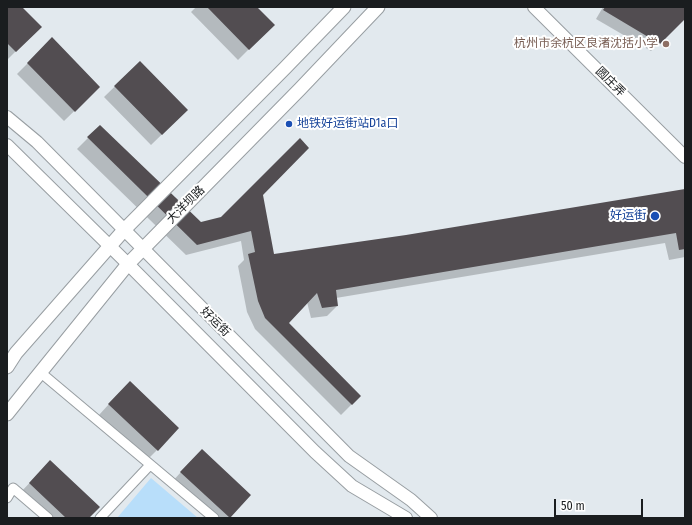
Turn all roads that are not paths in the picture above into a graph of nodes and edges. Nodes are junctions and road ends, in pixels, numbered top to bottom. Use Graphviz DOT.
graph roads {
  1 [pos="344,7"];
  2 [pos="378,7"];
  3 [pos="534,7"];
  4 [pos="7,117"];
  5 [pos="7,145"];
  6 [pos="685,157"];
  7 [pos="124,230"];
  8 [pos="110,245"];
  9 [pos="143,249"];
  10 [pos="128,264"];
  11 [pos="7,367"];
  12 [pos="40,372"];
  13 [pos="7,414"];
  14 [pos="150,465"];
  15 [pos="7,498"];
  16 [pos="48,518"];
  17 [pos="100,518"];
  18 [pos="214,518"];
  19 [pos="406,518"];
  20 [pos="431,518"];
  1 -- 7 [label="main road"];
  2 -- 9 [label="main road, 大洋坝路"];
  3 -- 6 [label="street, 圆庄弄"];
  4 -- 7 [label="street, 好运街"];
  5 -- 8 [label="street, 好运街"];
  7 -- 8 [label="main road"];
  7 -- 9 [label="street, 好运街"];
  8 -- 10 [label="street, 好运街"];
  8 -- 11 [label="main road"];
  9 -- 10 [label="main road, 大洋坝路"];
  9 -- 20 [label="street, 好运街"];
  10 -- 12 [label="main road, 大洋坝路"];
  10 -- 19 [label="street, 好运街"];
  12 -- 13 [label="main road, 大洋坝路"];
  12 -- 14 [label="street"];
  14 -- 17 [label="street"];
  14 -- 18 [label="street"];
  15 -- 16 [label="street"];
}
